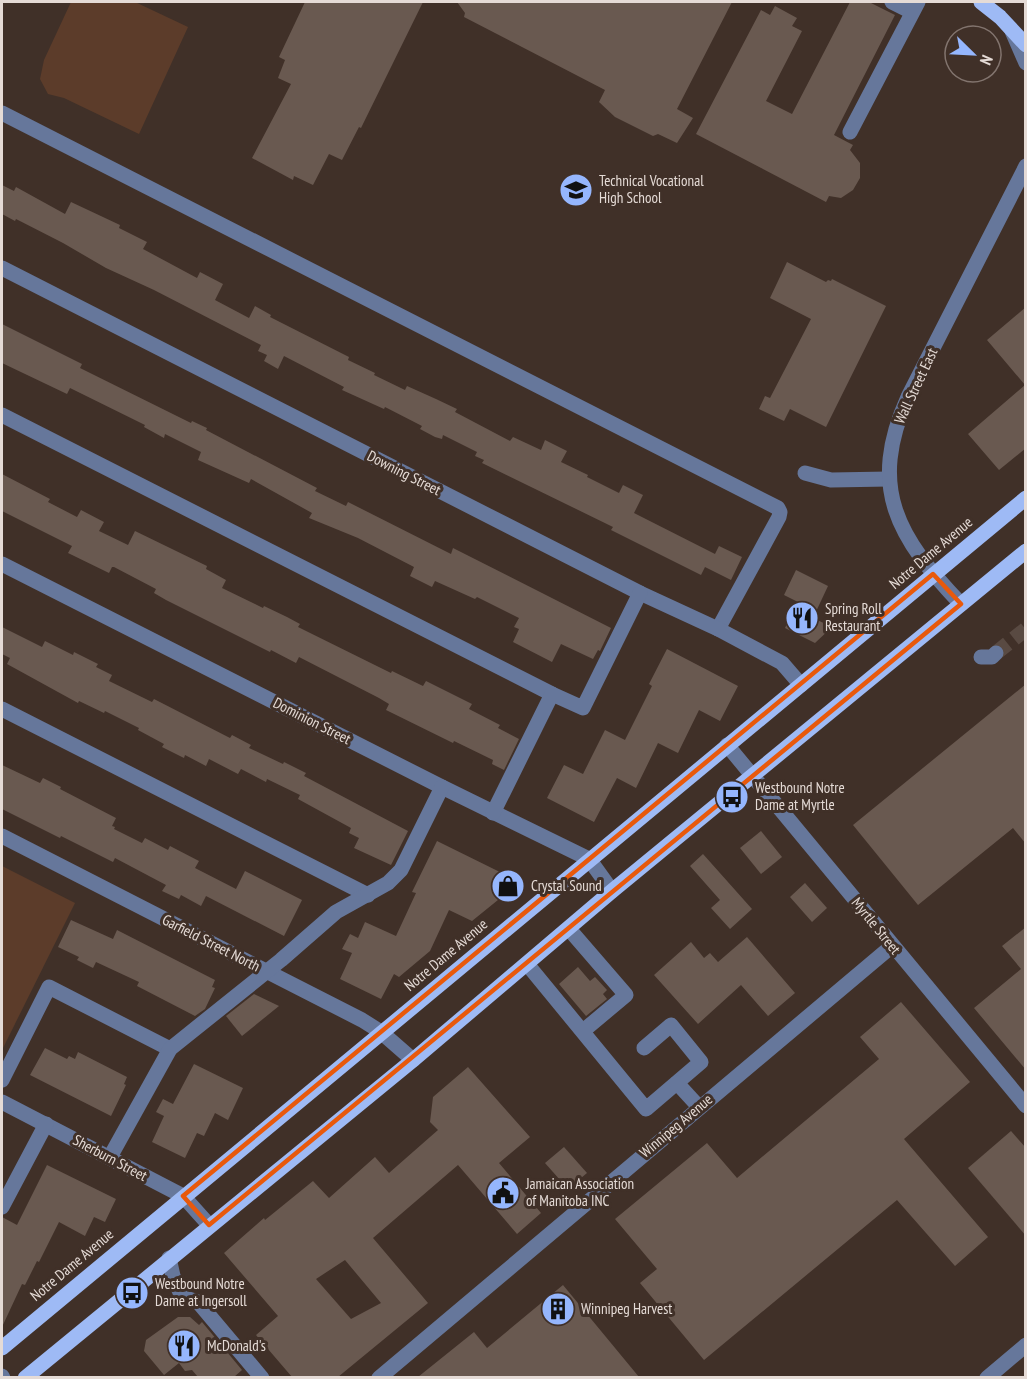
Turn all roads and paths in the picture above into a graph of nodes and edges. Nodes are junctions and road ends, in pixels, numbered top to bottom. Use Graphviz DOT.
graph roads {
  1 [pos="892,2"];
  2 [pos="981,2"];
  3 [pos="915,7"];
  4 [pos="1011,28"];
  5 [pos="1026,45"];
  6 [pos="1026,63"];
  7 [pos="2,113"];
  8 [pos="850,132"];
  9 [pos="1026,166"];
  10 [pos="2,268"];
  11 [pos="2,415"];
  12 [pos="805,473"];
  13 [pos="889,479"];
  14 [pos="1026,498"];
  15 [pos="1026,551"];
  16 [pos="2,564"];
  17 [pos="933,574"];
  18 [pos="640,593"];
  19 [pos="961,604"];
  20 [pos="718,630"];
  21 [pos="996,653"];
  22 [pos="981,657"];
  23 [pos="801,685"];
  24 [pos="552,694"];
  25 [pos="2,709"];
  26 [pos="727,745"];
  27 [pos="753,776"];
  28 [pos="442,787"];
  29 [pos="494,813"];
  30 [pos="2,837"];
  31 [pos="589,860"];
  32 [pos="612,891"];
  33 [pos="368,895"];
  34 [pos="569,929"];
  35 [pos="892,946"];
  36 [pos="528,964"];
  37 [pos="267,971"];
  38 [pos="583,1031"];
  39 [pos="381,1032"];
  40 [pos="644,1048"];
  41 [pos="170,1049"];
  42 [pos="413,1060"];
  43 [pos="2,1080"];
  44 [pos="676,1083"];
  45 [pos="2,1102"];
  46 [pos="1026,1106"];
  47 [pos="699,1107"];
  48 [pos="46,1124"];
  49 [pos="110,1157"];
  50 [pos="183,1197"];
  51 [pos="2,1207"];
  52 [pos="209,1225"];
  53 [pos="170,1258"];
  54 [pos="1026,1345"];
  55 [pos="2,1348"];
  56 [pos="25,1377"];
  57 [pos="262,1377"];
  58 [pos="379,1377"];
  59 [pos="987,1377"];
  1 -- 3 [label="street"];
  2 -- 4 [label="main road"];
  3 -- 8 [label="street"];
  4 -- 5 [label="main road"];
  4 -- 6 [label="street"];
  7 -- 20 [label="street"];
  9 -- 13 [label="street, Wall Street East"];
  10 -- 18 [label="street, Downing Street"];
  11 -- 24 [label="street"];
  12 -- 13 [label="street"];
  13 -- 17 [label="street, Wall Street East"];
  14 -- 17 [label="main road, Notre Dame Avenue"];
  15 -- 19 [label="main road"];
  16 -- 28 [label="street, Dominion Street"];
  17 -- 19 [label="street, Wall Street East"];
  17 -- 23 [label="main road, Notre Dame Avenue"];
  18 -- 20 [label="street, Downing Street"];
  18 -- 24 [label="street"];
  19 -- 27 [label="main road"];
  20 -- 23 [label="street, Downing Street"];
  21 -- 22 [label="street"];
  23 -- 26 [label="main road, Notre Dame Avenue"];
  24 -- 29 [label="street"];
  25 -- 33 [label="street"];
  26 -- 27 [label="street, Myrtle Street"];
  26 -- 31 [label="main road, Notre Dame Avenue"];
  27 -- 32 [label="main road"];
  27 -- 35 [label="street, Myrtle Street"];
  28 -- 29 [label="street, Dominion Street"];
  28 -- 33 [label="street"];
  29 -- 31 [label="street, Dominion Street"];
  30 -- 37 [label="street, Garfield Street North"];
  31 -- 32 [label="street, Dominion Street"];
  31 -- 39 [label="main road, Notre Dame Avenue"];
  32 -- 34 [label="main road"];
  33 -- 37 [label="street"];
  34 -- 36 [label="main road"];
  34 -- 38 [label="street"];
  35 -- 46 [label="street, Myrtle Street"];
  35 -- 47 [label="street, Winnipeg Avenue"];
  36 -- 38 [label="street"];
  36 -- 42 [label="main road"];
  37 -- 39 [label="street, Garfield Street North"];
  37 -- 41 [label="street"];
  38 -- 44 [label="street"];
  39 -- 42 [label="street, Garfield Street North"];
  39 -- 50 [label="main road, Notre Dame Avenue"];
  40 -- 44 [label="street"];
  41 -- 43 [label="street"];
  41 -- 49 [label="street"];
  42 -- 52 [label="main road"];
  44 -- 47 [label="street"];
  45 -- 48 [label="street, Sherburn Street"];
  47 -- 58 [label="street, Winnipeg Avenue"];
  48 -- 49 [label="street, Sherburn Street"];
  48 -- 51 [label="street"];
  49 -- 50 [label="street, Sherburn Street"];
  50 -- 52 [label="street, Sherburn Street"];
  50 -- 55 [label="main road, Notre Dame Avenue"];
  52 -- 53 [label="main road"];
  53 -- 56 [label="main road"];
  53 -- 57 [label="street"];
  54 -- 59 [label="street"];
}
